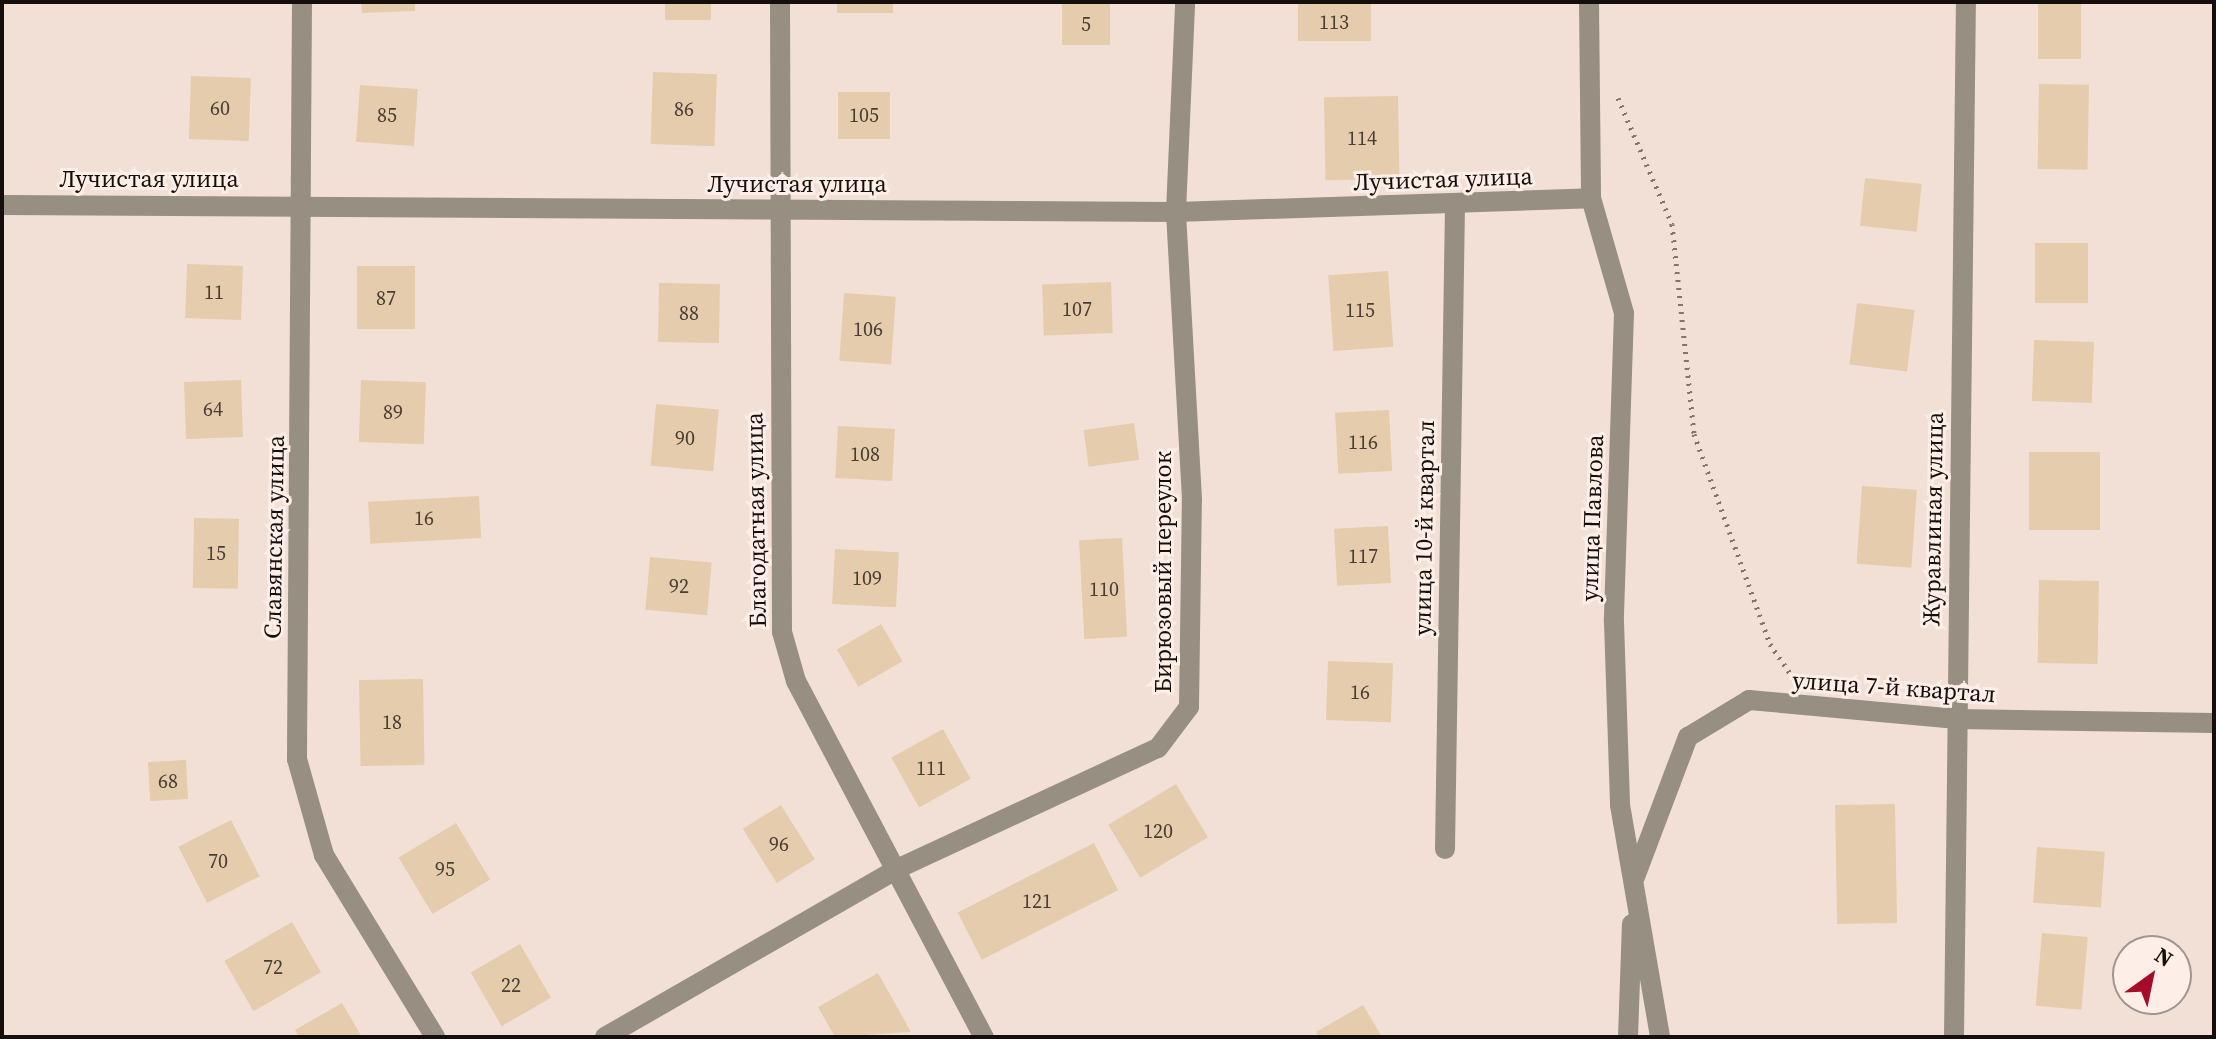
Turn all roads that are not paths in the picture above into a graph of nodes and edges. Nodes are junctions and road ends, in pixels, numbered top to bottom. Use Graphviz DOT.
graph roads {
  1 [pos="302,2"];
  2 [pos="780,2"];
  3 [pos="1185,2"];
  4 [pos="1589,2"];
  5 [pos="1966,2"];
  6 [pos="1591,198"];
  7 [pos="2,205"];
  8 [pos="304,206"];
  9 [pos="1455,208"];
  10 [pos="780,210"];
  11 [pos="1176,212"];
  12 [pos="1957,719"];
  13 [pos="2214,723"];
  14 [pos="1445,849"];
  15 [pos="899,868"];
  16 [pos="1633,881"];
  17 [pos="435,1037"];
  18 [pos="605,1037"];
  19 [pos="984,1037"];
  20 [pos="1628,1037"];
  21 [pos="1660,1037"];
  22 [pos="1954,1037"];
  1 -- 8 [label="street, Славянская улица"];
  2 -- 10 [label="street, Благодатная улица"];
  3 -- 11 [label="street, Бирюзовый переулок"];
  4 -- 6 [label="street, улица Павлова"];
  5 -- 12 [label="street, Журавлиная улица"];
  6 -- 9 [label="street, Лучистая улица"];
  6 -- 16 [label="street, улица Павлова"];
  7 -- 8 [label="street, Лучистая улица"];
  8 -- 10 [label="street, Лучистая улица"];
  8 -- 17 [label="street, Славянская улица"];
  9 -- 11 [label="street, Лучистая улица"];
  9 -- 14 [label="street, улица 10-й квартал"];
  10 -- 11 [label="street, Лучистая улица"];
  10 -- 15 [label="street, Благодатная улица"];
  11 -- 15 [label="street, Бирюзовый переулок"];
  12 -- 13 [label="street, улица 7-й квартал"];
  12 -- 16 [label="street, улица 7-й квартал"];
  12 -- 22 [label="street, Журавлиная улица"];
  15 -- 18 [label="street, Бирюзовый переулок"];
  15 -- 19 [label="street, Благодатная улица"];
  16 -- 20 [label="street"];
  16 -- 21 [label="street, улица Павлова"];
}
